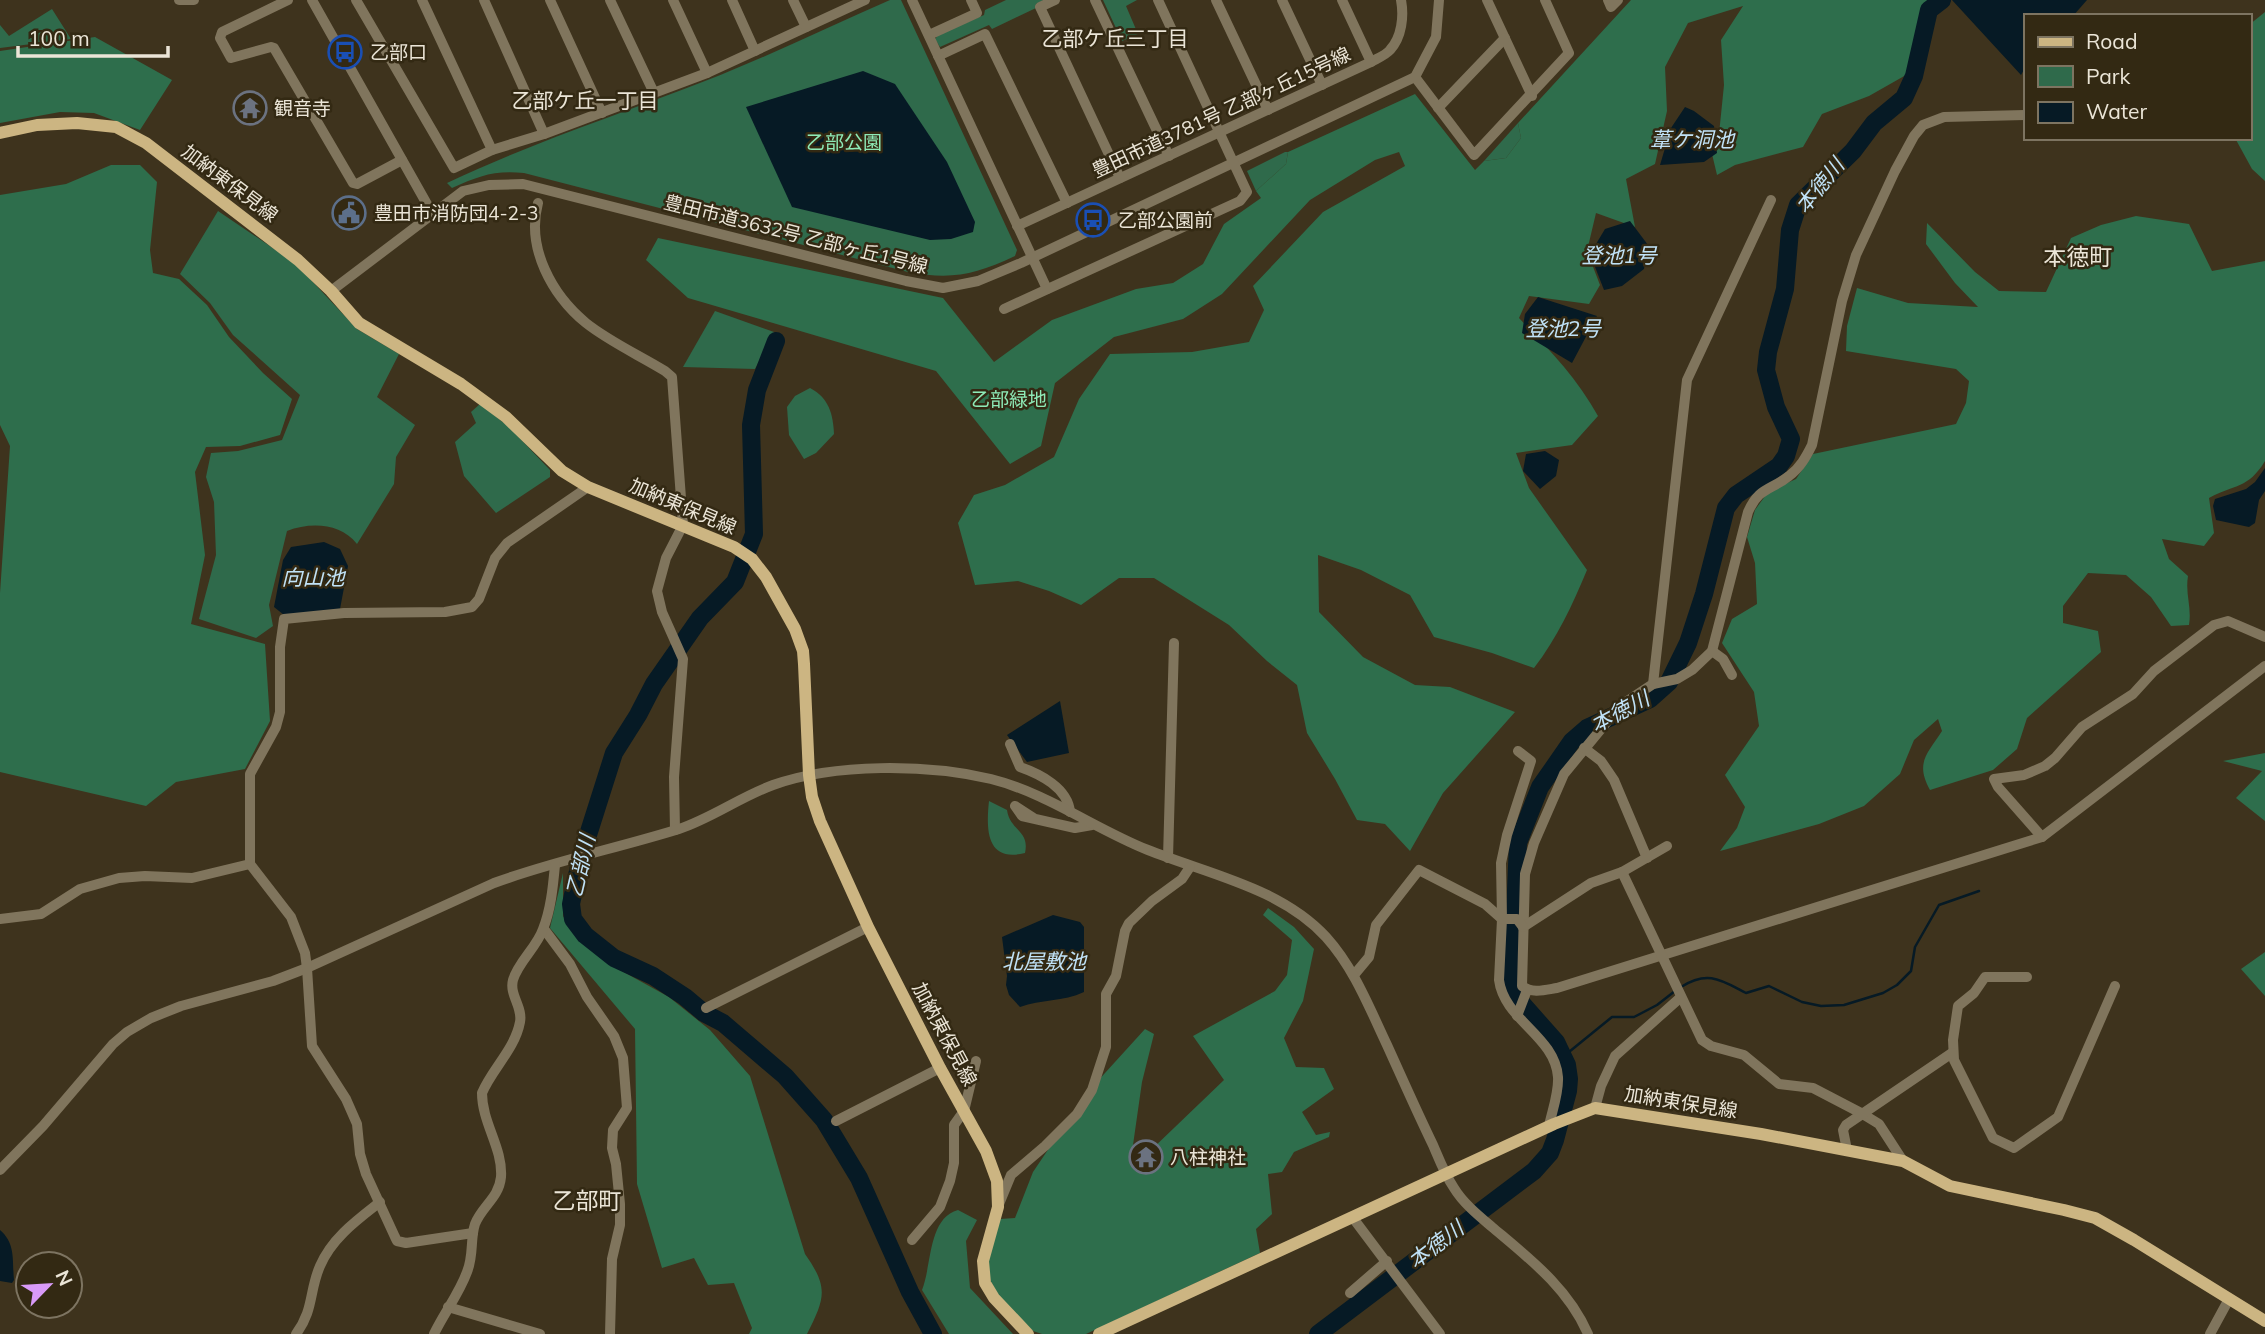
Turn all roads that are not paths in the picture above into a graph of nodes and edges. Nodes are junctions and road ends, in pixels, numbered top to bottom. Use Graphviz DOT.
graph roads {
  1 [pos="179,0"];
  2 [pos="194,0"];
  3 [pos="288,0"];
  4 [pos="312,0"];
  5 [pos="356,0"];
  6 [pos="422,0"];
  7 [pos="484,0"];
  8 [pos="550,0"];
  9 [pos="610,0"];
  10 [pos="673,0"];
  11 [pos="732,0"];
  12 [pos="793,0"];
  13 [pos="912,0"];
  14 [pos="971,0"];
  15 [pos="1055,0"];
  16 [pos="1095,0"];
  17 [pos="1158,0"];
  18 [pos="1216,0"];
  19 [pos="1282,0"];
  20 [pos="1342,0"];
  21 [pos="1401,0"];
  22 [pos="1439,0"];
  23 [pos="1487,0"];
  24 [pos="1545,0"];
  25 [pos="1608,0"];
  26 [pos="1618,0"];
  27 [pos="857,2"];
  28 [pos="806,27"];
  29 [pos="929,36"];
  30 [pos="1504,38"];
  31 [pos="755,51"];
  32 [pos="938,56"];
  33 [pos="1370,62"];
  34 [pos="707,73"];
  35 [pos="1415,76"];
  36 [pos="1322,85"];
  37 [pos="654,93"];
  38 [pos="1532,96"];
  39 [pos="1438,108"];
  40 [pos="1268,110"];
  41 [pos="602,113"];
  42 [pos="2024,115"];
  43 [pos="1219,132"];
  44 [pos="0,133"];
  45 [pos="544,134"];
  46 [pos="492,150"];
  47 [pos="1169,156"];
  48 [pos="402,160"];
  49 [pos="1233,162"];
  50 [pos="1120,178"];
  51 [pos="1771,200"];
  52 [pos="538,203"];
  53 [pos="1067,203"];
  54 [pos="432,213"];
  55 [pos="1017,226"];
  56 [pos="1031,258"];
  57 [pos="1047,289"];
  58 [pos="331,291"];
  59 [pos="1004,309"];
  60 [pos="588,487"];
  61 [pos="683,525"];
  62 [pos="2265,637"];
  63 [pos="1174,643"];
  64 [pos="1712,651"];
  65 [pos="2265,666"];
  66 [pos="1732,675"];
  67 [pos="1658,683"];
  68 [pos="1010,744"];
  69 [pos="1586,746"];
  70 [pos="1518,751"];
  71 [pos="809,775"];
  72 [pos="1070,812"];
  73 [pos="1035,819"];
  74 [pos="1092,825"];
  75 [pos="675,830"];
  76 [pos="2042,837"];
  77 [pos="1667,846"];
  78 [pos="1168,858"];
  79 [pos="1647,858"];
  80 [pos="250,864"];
  81 [pos="555,865"];
  82 [pos="1190,867"];
  83 [pos="1622,872"];
  84 [pos="0,919"];
  85 [pos="1502,919"];
  86 [pos="1520,923"];
  87 [pos="868,927"];
  88 [pos="544,929"];
  89 [pos="1662,957"];
  90 [pos="307,968"];
  91 [pos="1354,975"];
  92 [pos="2027,977"];
  93 [pos="2115,986"];
  94 [pos="1527,990"];
  95 [pos="1681,997"];
  96 [pos="706,1008"];
  97 [pos="1517,1016"];
  98 [pos="1952,1053"];
  99 [pos="976,1061"];
  100 [pos="940,1068"];
  101 [pos="1595,1108"];
  102 [pos="964,1111"];
  103 [pos="1861,1114"];
  104 [pos="836,1121"];
  105 [pos="1555,1123"];
  106 [pos="1847,1150"];
  107 [pos="1903,1161"];
  108 [pos="0,1170"];
  109 [pos="1447,1175"];
  110 [pos="380,1202"];
  111 [pos="998,1207"];
  112 [pos="1353,1218"];
  113 [pos="473,1233"];
  114 [pos="912,1240"];
  115 [pos="1387,1261"];
  116 [pos="1350,1293"];
  117 [pos="2229,1299"];
  118 [pos="448,1307"];
  119 [pos="2265,1321"];
  120 [pos="296,1334"];
  121 [pos="434,1334"];
  122 [pos="540,1334"];
  123 [pos="610,1334"];
  124 [pos="1028,1334"];
  125 [pos="1100,1334"];
  126 [pos="1440,1334"];
  127 [pos="1588,1334"];
  128 [pos="2210,1334"];
  1 -- 2 [label="street"];
  3 -- 48 [label="street"];
  4 -- 48 [label="street"];
  5 -- 46 [label="street"];
  6 -- 46 [label="street"];
  7 -- 45 [label="street"];
  8 -- 41 [label="street"];
  9 -- 37 [label="street"];
  10 -- 34 [label="street"];
  11 -- 31 [label="street"];
  12 -- 28 [label="street"];
  13 -- 29 [label="street"];
  14 -- 29 [label="street"];
  15 -- 50 [label="street"];
  16 -- 47 [label="street"];
  17 -- 43 [label="street"];
  18 -- 40 [label="street"];
  19 -- 36 [label="street"];
  20 -- 33 [label="street"];
  21 -- 33 [label="street, 豊田市道3781号 乙部ヶ丘15号線"];
  22 -- 35 [label="street"];
  23 -- 30 [label="street"];
  24 -- 38 [label="street"];
  25 -- 26 [label="street"];
  27 -- 28 [label="street"];
  28 -- 31 [label="street"];
  29 -- 32 [label="street"];
  30 -- 38 [label="street"];
  30 -- 39 [label="street"];
  31 -- 34 [label="street"];
  32 -- 53 [label="street"];
  32 -- 55 [label="street"];
  33 -- 36 [label="street, 豊田市道3781号 乙部ヶ丘15号線"];
  34 -- 37 [label="street"];
  35 -- 39 [label="street"];
  35 -- 49 [label="street, 豊田市道3632号 乙部ヶ丘1号線"];
  36 -- 40 [label="street, 豊田市道3781号 乙部ヶ丘15号線"];
  37 -- 41 [label="street"];
  38 -- 39 [label="street"];
  40 -- 43 [label="street, 豊田市道3781号 乙部ヶ丘15号線"];
  41 -- 45 [label="street"];
  42 -- 64 [label="street"];
  43 -- 47 [label="street, 豊田市道3781号 乙部ヶ丘15号線"];
  43 -- 49 [label="street"];
  44 -- 58 [label="main road, 加納東保見線"];
  45 -- 46 [label="street"];
  47 -- 50 [label="street, 豊田市道3781号 乙部ヶ丘15号線"];
  48 -- 54 [label="street"];
  49 -- 56 [label="street, 豊田市道3632号 乙部ヶ丘1号線"];
  49 -- 57 [label="street"];
  50 -- 53 [label="street, 豊田市道3781号 乙部ヶ丘15号線"];
  51 -- 67 [label="street"];
  52 -- 61 [label="street"];
  53 -- 55 [label="street, 豊田市道3781号 乙部ヶ丘15号線"];
  54 -- 56 [label="street, 豊田市道3632号 乙部ヶ丘1号線"];
  54 -- 58 [label="street, 豊田市道3632号 乙部ヶ丘1号線"];
  55 -- 56 [label="street"];
  56 -- 57 [label="street"];
  57 -- 59 [label="street"];
  58 -- 60 [label="main road, 加納東保見線"];
  60 -- 61 [label="main road, 加納東保見線"];
  60 -- 80 [label="street"];
  61 -- 71 [label="main road, 加納東保見線"];
  61 -- 75 [label="street"];
  62 -- 76 [label="street"];
  63 -- 78 [label="street"];
  64 -- 66 [label="street"];
  64 -- 67 [label="street"];
  65 -- 76 [label="street"];
  67 -- 69 [label="street"];
  68 -- 72 [label="street"];
  69 -- 79 [label="street"];
  69 -- 86 [label="street"];
  70 -- 85 [label="street"];
  71 -- 72 [label="street"];
  71 -- 75 [label="street"];
  71 -- 87 [label="main road, 加納東保見線"];
  72 -- 74 [label="street"];
  73 -- 74 [label="street"];
  74 -- 78 [label="street"];
  75 -- 81 [label="street"];
  76 -- 89 [label="street"];
  77 -- 79 [label="street"];
  78 -- 82 [label="street"];
  79 -- 83 [label="street"];
  80 -- 84 [label="street"];
  80 -- 90 [label="street"];
  81 -- 88 [label="street"];
  81 -- 90 [label="street"];
  82 -- 91 [label="street"];
  82 -- 111 [label="street"];
  83 -- 86 [label="street"];
  83 -- 89 [label="street"];
  85 -- 86 [label="street"];
  85 -- 91 [label="street"];
  85 -- 97 [label="street"];
  86 -- 94 [label="street"];
  87 -- 96 [label="street"];
  87 -- 100 [label="main road, 加納東保見線"];
  88 -- 113 [label="street"];
  88 -- 123 [label="street"];
  89 -- 94 [label="street"];
  89 -- 95 [label="street"];
  90 -- 108 [label="street"];
  90 -- 110 [label="street"];
  91 -- 109 [label="street"];
  92 -- 98 [label="street"];
  93 -- 98 [label="street"];
  94 -- 97 [label="street"];
  95 -- 101 [label="street"];
  95 -- 103 [label="street"];
  97 -- 105 [label="street"];
  98 -- 103 [label="street"];
  99 -- 102 [label="street"];
  100 -- 102 [label="main road, 加納東保見線"];
  100 -- 104 [label="street"];
  101 -- 105 [label="main road, 加納東保見線"];
  101 -- 106 [label="main road, 加納東保見線"];
  102 -- 111 [label="main road, 加納東保見線"];
  102 -- 114 [label="street"];
  103 -- 106 [label="street"];
  103 -- 107 [label="street"];
  105 -- 109 [label="main road, 加納東保見線"];
  106 -- 107 [label="main road, 加納東保見線"];
  107 -- 117 [label="main road, 加納東保見線"];
  109 -- 112 [label="main road, 加納東保見線"];
  109 -- 127 [label="street"];
  110 -- 113 [label="street"];
  110 -- 120 [label="street"];
  111 -- 124 [label="main road, 加納東保見線"];
  112 -- 115 [label="street"];
  112 -- 125 [label="main road, 加納東保見線"];
  113 -- 118 [label="street"];
  115 -- 116 [label="street"];
  115 -- 126 [label="street"];
  117 -- 119 [label="main road, 加納東保見線"];
  117 -- 128 [label="street"];
  118 -- 121 [label="street"];
  118 -- 122 [label="street"];
}
